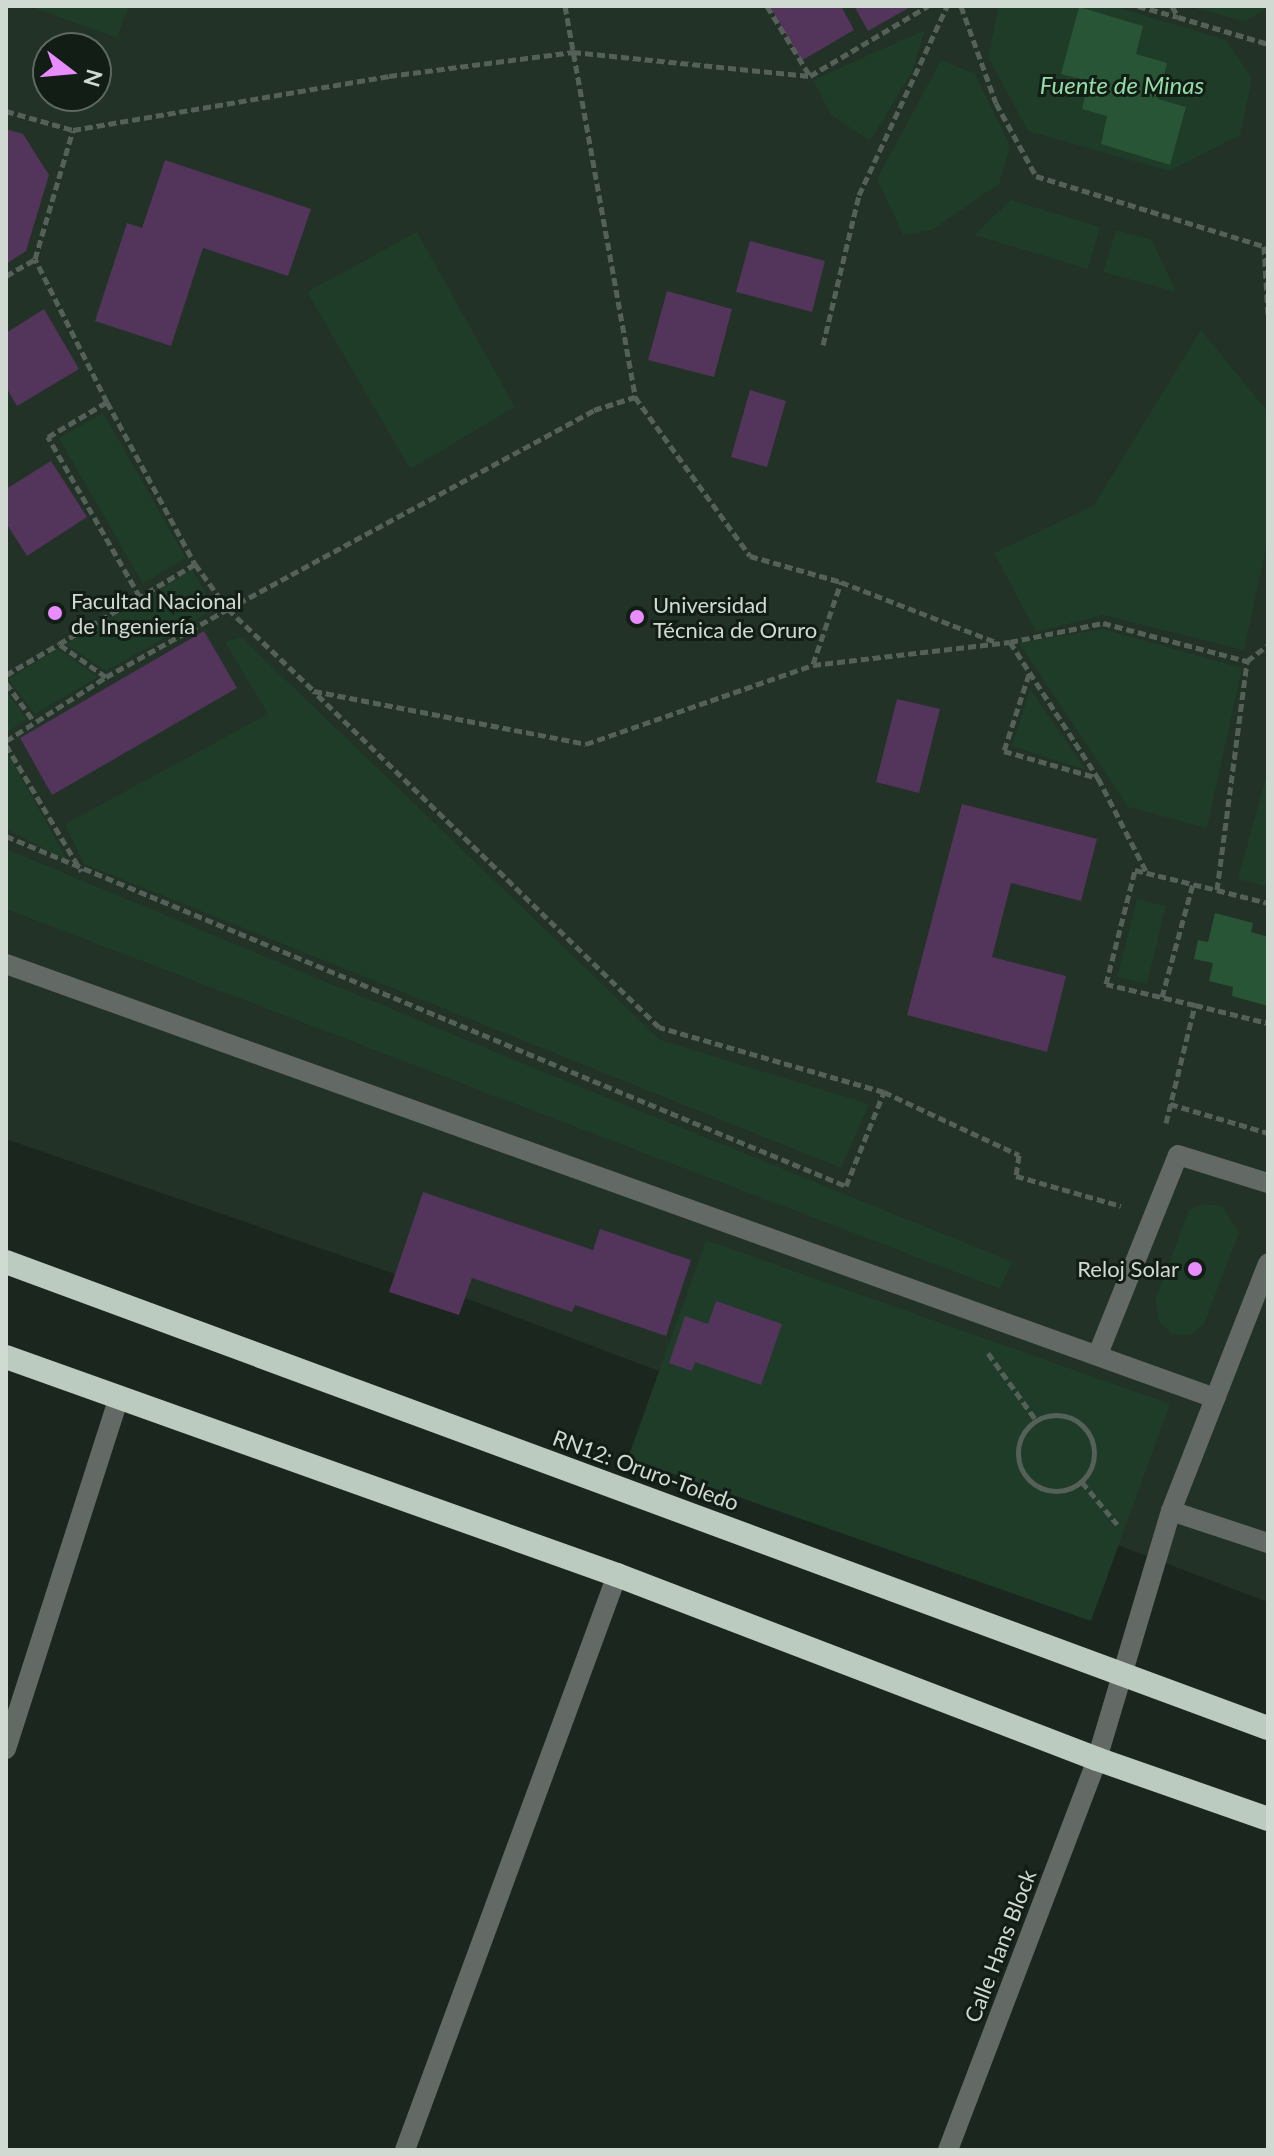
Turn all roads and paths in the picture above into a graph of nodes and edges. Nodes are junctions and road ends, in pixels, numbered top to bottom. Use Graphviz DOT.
graph roads {
  1 [pos="565,6"];
  2 [pos="767,6"];
  3 [pos="928,6"];
  4 [pos="947,6"];
  5 [pos="961,6"];
  6 [pos="1138,6"];
  7 [pos="1172,6"];
  8 [pos="1178,17"];
  9 [pos="1268,44"];
  10 [pos="573,52"];
  11 [pos="810,76"];
  12 [pos="6,111"];
  13 [pos="73,130"];
  14 [pos="35,259"];
  15 [pos="6,276"];
  16 [pos="1268,315"];
  17 [pos="823,345"];
  18 [pos="635,397"];
  19 [pos="107,402"];
  20 [pos="195,564"];
  21 [pos="841,582"];
  22 [pos="140,597"];
  23 [pos="228,609"];
  24 [pos="1010,642"];
  25 [pos="999,643"];
  26 [pos="59,644"];
  27 [pos="1268,645"];
  28 [pos="1247,661"];
  29 [pos="813,665"];
  30 [pos="1029,673"];
  31 [pos="6,675"];
  32 [pos="106,677"];
  33 [pos="6,683"];
  34 [pos="314,691"];
  35 [pos="33,720"];
  36 [pos="6,743"];
  37 [pos="1098,778"];
  38 [pos="6,836"];
  39 [pos="81,872"];
  40 [pos="1147,873"];
  41 [pos="1193,884"];
  42 [pos="1217,890"];
  43 [pos="1268,903"];
  44 [pos="6,964"];
  45 [pos="1162,997"];
  46 [pos="1195,1005"];
  47 [pos="1268,1023"];
  48 [pos="884,1092"];
  49 [pos="1170,1104"];
  50 [pos="1164,1132"];
  51 [pos="1268,1133"];
  52 [pos="1268,1183"];
  53 [pos="1138,1211"];
  54 [pos="6,1262"];
  55 [pos="1268,1263"];
  56 [pos="983,1346"];
  57 [pos="1098,1354"];
  58 [pos="6,1357"];
  59 [pos="119,1398"];
  60 [pos="1215,1398"];
  61 [pos="1036,1420"];
  62 [pos="1082,1482"];
  63 [pos="1171,1511"];
  64 [pos="1117,1524"];
  65 [pos="1268,1543"];
  66 [pos="617,1575"];
  67 [pos="1125,1674"];
  68 [pos="1268,1728"];
  69 [pos="6,1749"];
  70 [pos="1097,1759"];
  71 [pos="1268,1819"];
  72 [pos="405,2150"];
  73 [pos="948,2150"];
  1 -- 10 [label="path"];
  2 -- 11 [label="path"];
  3 -- 11 [label="path"];
  4 -- 17 [label="path"];
  5 -- 16 [label="path"];
  6 -- 8 [label="path"];
  7 -- 8 [label="path"];
  8 -- 9 [label="path"];
  10 -- 11 [label="path"];
  10 -- 13 [label="path"];
  10 -- 18 [label="path"];
  12 -- 13 [label="path"];
  13 -- 14 [label="path"];
  14 -- 15 [label="path"];
  14 -- 19 [label="path"];
  18 -- 21 [label="path"];
  18 -- 23 [label="path"];
  19 -- 20 [label="path"];
  19 -- 22 [label="path"];
  20 -- 22 [label="path"];
  20 -- 23 [label="path"];
  21 -- 25 [label="path"];
  21 -- 29 [label="path"];
  22 -- 26 [label="path"];
  23 -- 32 [label="path"];
  23 -- 34 [label="path"];
  24 -- 25 [label="path"];
  24 -- 28 [label="path"];
  24 -- 30 [label="path"];
  25 -- 29 [label="path"];
  26 -- 31 [label="path"];
  26 -- 32 [label="path"];
  27 -- 28 [label="path"];
  28 -- 42 [label="path"];
  29 -- 34 [label="path"];
  30 -- 37 [label="path"];
  30 -- 37 [label="path"];
  32 -- 35 [label="path"];
  33 -- 35 [label="path"];
  34 -- 48 [label="path"];
  35 -- 36 [label="path"];
  36 -- 39 [label="path"];
  37 -- 40 [label="path"];
  38 -- 39 [label="path"];
  39 -- 48 [label="path"];
  40 -- 41 [label="path"];
  40 -- 45 [label="path"];
  41 -- 42 [label="path"];
  41 -- 45 [label="path"];
  42 -- 43 [label="path"];
  44 -- 57 [label="street"];
  45 -- 46 [label="path"];
  46 -- 47 [label="path"];
  46 -- 49 [label="path"];
  48 -- 53 [label="path"];
  49 -- 50 [label="path"];
  49 -- 51 [label="path"];
  52 -- 57 [label="street"];
  54 -- 67 [label="highway, RN12: Oruro-Toledo"];
  55 -- 60 [label="street, Calle Hans Block"];
  56 -- 61 [label="path"];
  57 -- 60 [label="street"];
  58 -- 59 [label="highway"];
  59 -- 66 [label="highway"];
  59 -- 69 [label="street"];
  60 -- 63 [label="street, Calle Hans Block"];
  61 -- 62 [label="path"];
  61 -- 62 [label="path"];
  62 -- 64 [label="path"];
  63 -- 65 [label="street"];
  63 -- 67 [label="street, Calle Hans Block"];
  66 -- 70 [label="highway"];
  66 -- 72 [label="street"];
  67 -- 68 [label="highway, RN12: Oruro-Toledo"];
  67 -- 70 [label="street, Calle Hans Block"];
  70 -- 71 [label="highway"];
  70 -- 73 [label="street, Calle Hans Block"];
}
